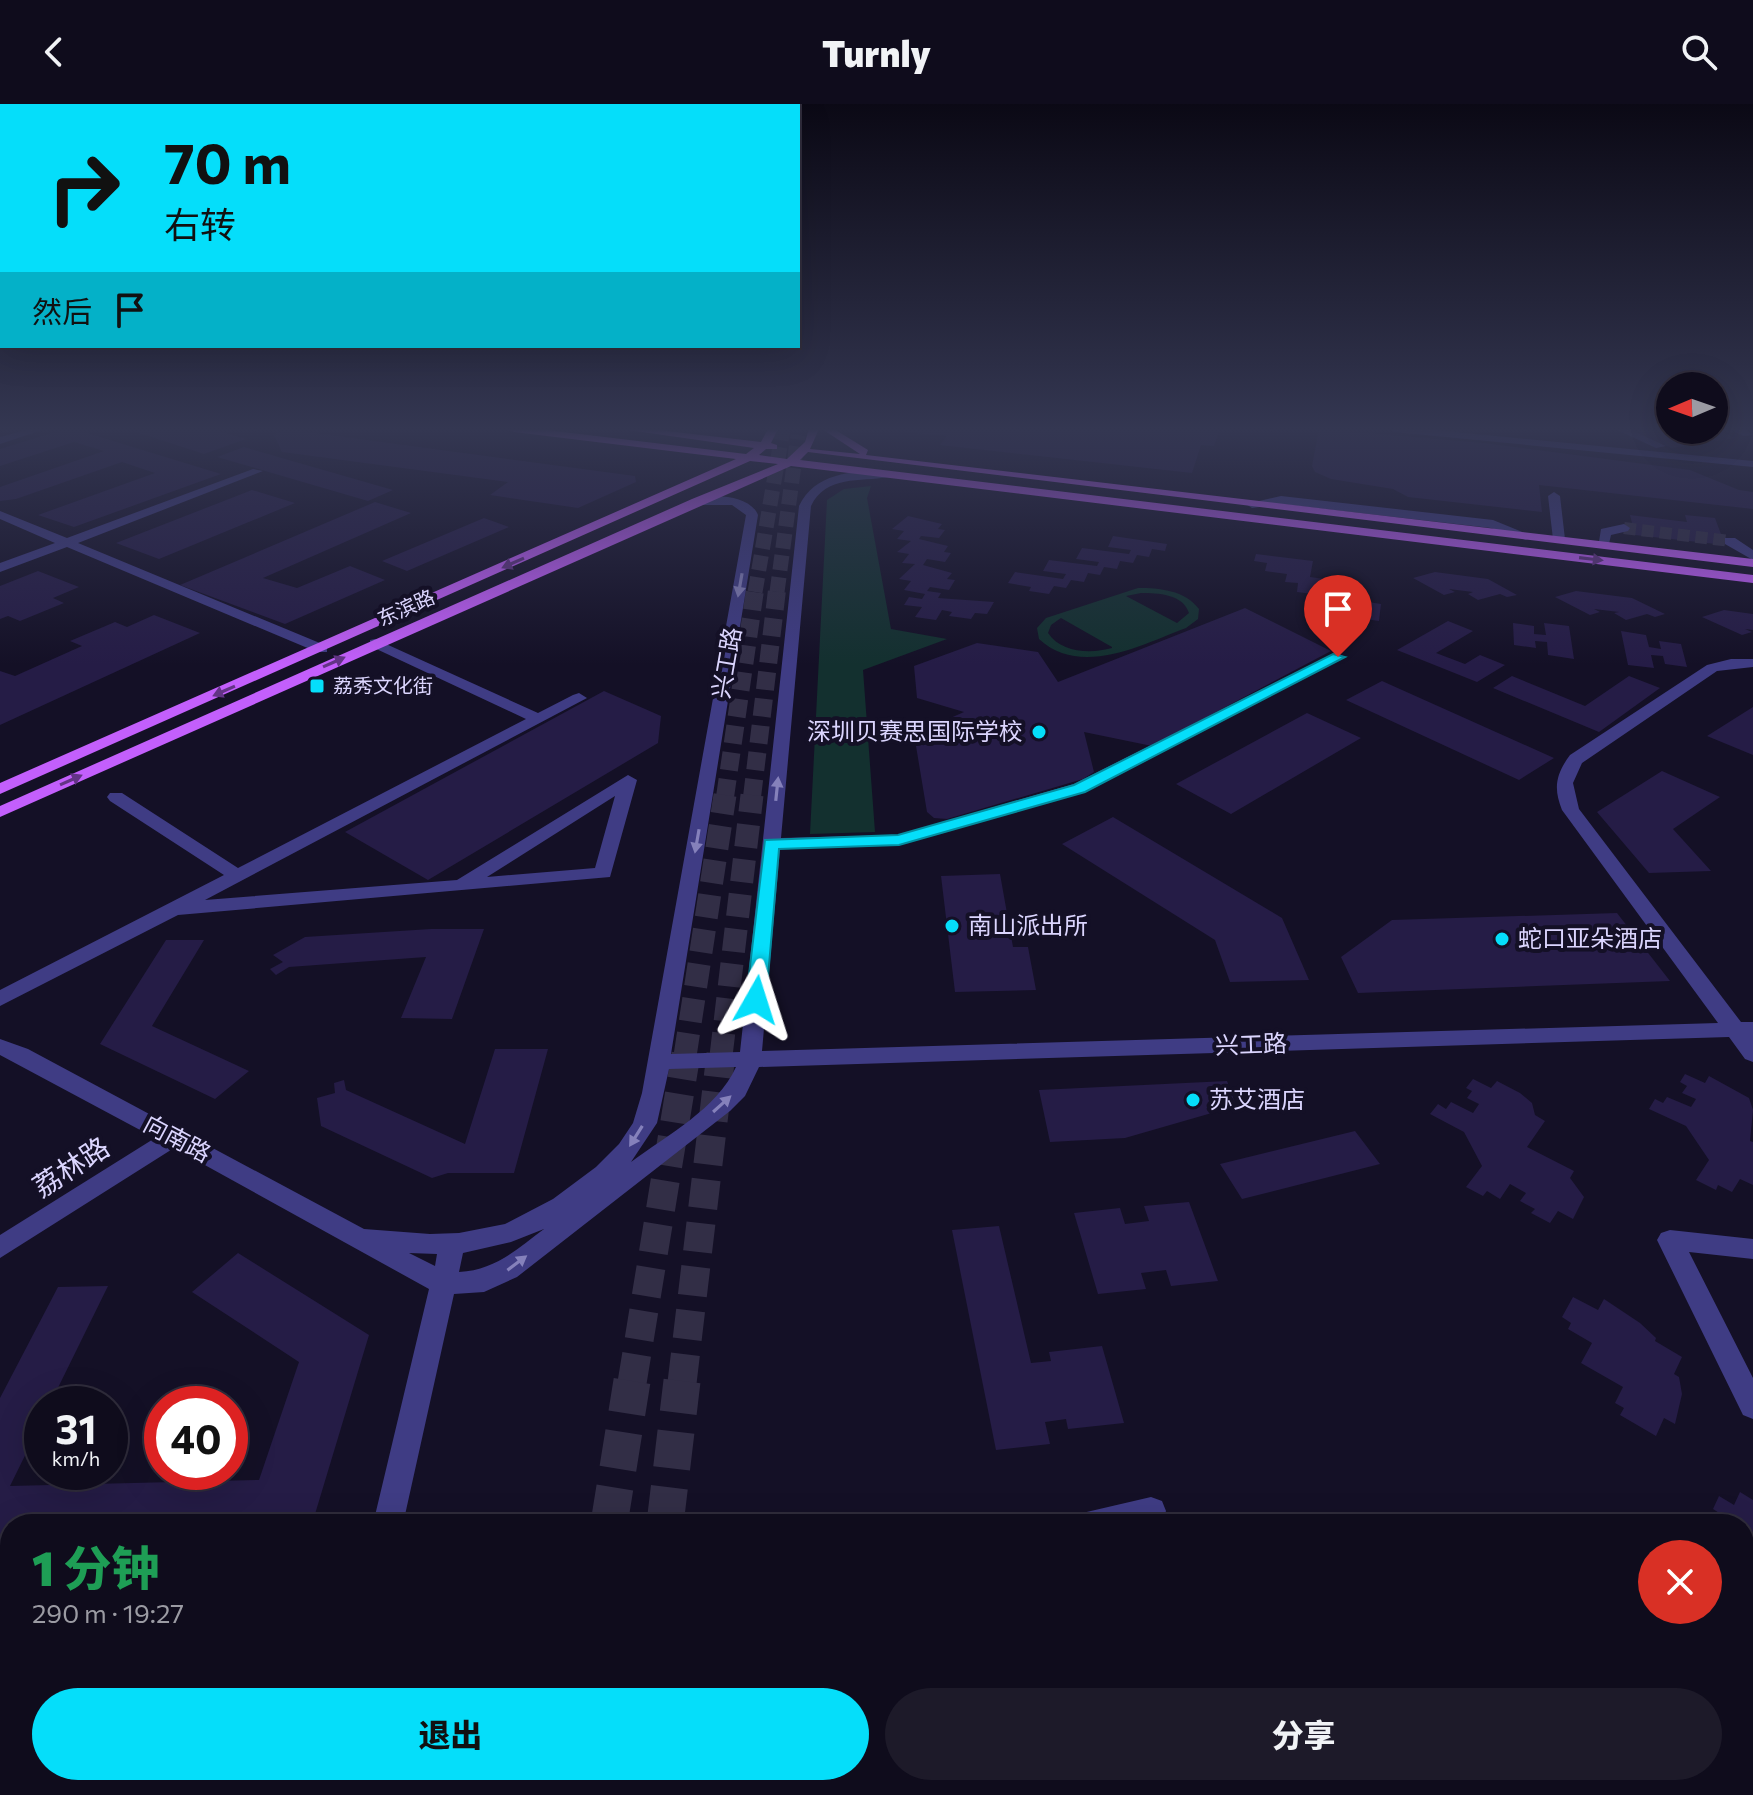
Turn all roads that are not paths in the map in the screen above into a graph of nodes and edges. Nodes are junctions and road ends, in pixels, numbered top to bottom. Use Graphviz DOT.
graph roads {
  1 [pos="159,508"];
  2 [pos="637,508"];
  3 [pos="683,508"];
  4 [pos="748,508"];
  5 [pos="806,508"];
  6 [pos="1159,508"];
  7 [pos="1349,508"];
  8 [pos="1555,508"];
  9 [pos="0,515"];
  10 [pos="1624,528"];
  11 [pos="1526,536"];
  12 [pos="1559,539"];
  13 [pos="1730,541"];
  14 [pos="69,542"];
  15 [pos="1603,545"];
  16 [pos="1753,556"];
  17 [pos="1753,563"];
  18 [pos="0,568"];
  19 [pos="1753,579"];
  20 [pos="375,643"];
  21 [pos="322,649"];
  22 [pos="1338,657"];
  23 [pos="1753,663"];
  24 [pos="579,698"];
  25 [pos="539,719"];
  26 [pos="0,789"];
  27 [pos="116,797"];
  28 [pos="0,812"];
  29 [pos="771,844"];
  30 [pos="238,876"];
  31 [pos="461,885"];
  32 [pos="174,909"];
  33 [pos="0,999"];
  34 [pos="1744,1028"];
  35 [pos="0,1047"];
  36 [pos="1753,1054"];
  37 [pos="659,1062"];
  38 [pos="750,1062"];
  39 [pos="174,1137"];
  40 [pos="353,1234"];
  41 [pos="452,1246"];
  42 [pos="0,1248"];
  43 [pos="1753,1249"];
  44 [pos="444,1284"];
  45 [pos="1753,1406"];
  46 [pos="1151,1511"];
  47 [pos="390,1514"];
  48 [pos="1137,1514"];
  1 -- 14 [label="street"];
  2 -- 21 [label="main road, 东滨路, one-way"];
  3 -- 20 [label="main road, 东滨路"];
  4 -- 37 [label="street, 兴工路, one-way"];
  29 -- 5 [label="street, one-way"];
  6 -- 19 [label="main road, one-way"];
  7 -- 11 [label="street"];
  8 -- 12 [label="street"];
  9 -- 14 [label="street"];
  10 -- 15 [label="street"];
  11 -- 12 [label="main road"];
  12 -- 15 [label="main road"];
  13 -- 16 [label="street"];
  14 -- 18 [label="street"];
  14 -- 21 [label="street"];
  15 -- 17 [label="main road"];
  20 -- 25 [label="street"];
  28 -- 20 [label="main road, 东滨路, one-way"];
  21 -- 26 [label="main road, 东滨路, one-way"];
  22 -- 29 [label="street"];
  23 -- 34 [label="street"];
  24 -- 25 [label="street"];
  25 -- 30 [label="street"];
  27 -- 30 [label="street"];
  29 -- 38 [label="street"];
  30 -- 32 [label="street"];
  31 -- 31 [label="street"];
  31 -- 32 [label="street"];
  32 -- 33 [label="street"];
  34 -- 36 [label="street"];
  34 -- 38 [label="street, 兴工路"];
  35 -- 39 [label="street, 向南路"];
  37 -- 38 [label="street, 兴工路"];
  37 -- 41 [label="street, 兴工路, one-way"];
  44 -- 38 [label="street, one-way"];
  39 -- 40 [label="street, 向南路"];
  39 -- 42 [label="street, 荔林路"];
  40 -- 41 [label="street, 向南路"];
  40 -- 44 [label="street, 向南路"];
  41 -- 44 [label="street"];
  43 -- 45 [label="street"];
  44 -- 47 [label="street"];
  46 -- 48 [label="street"];
}
